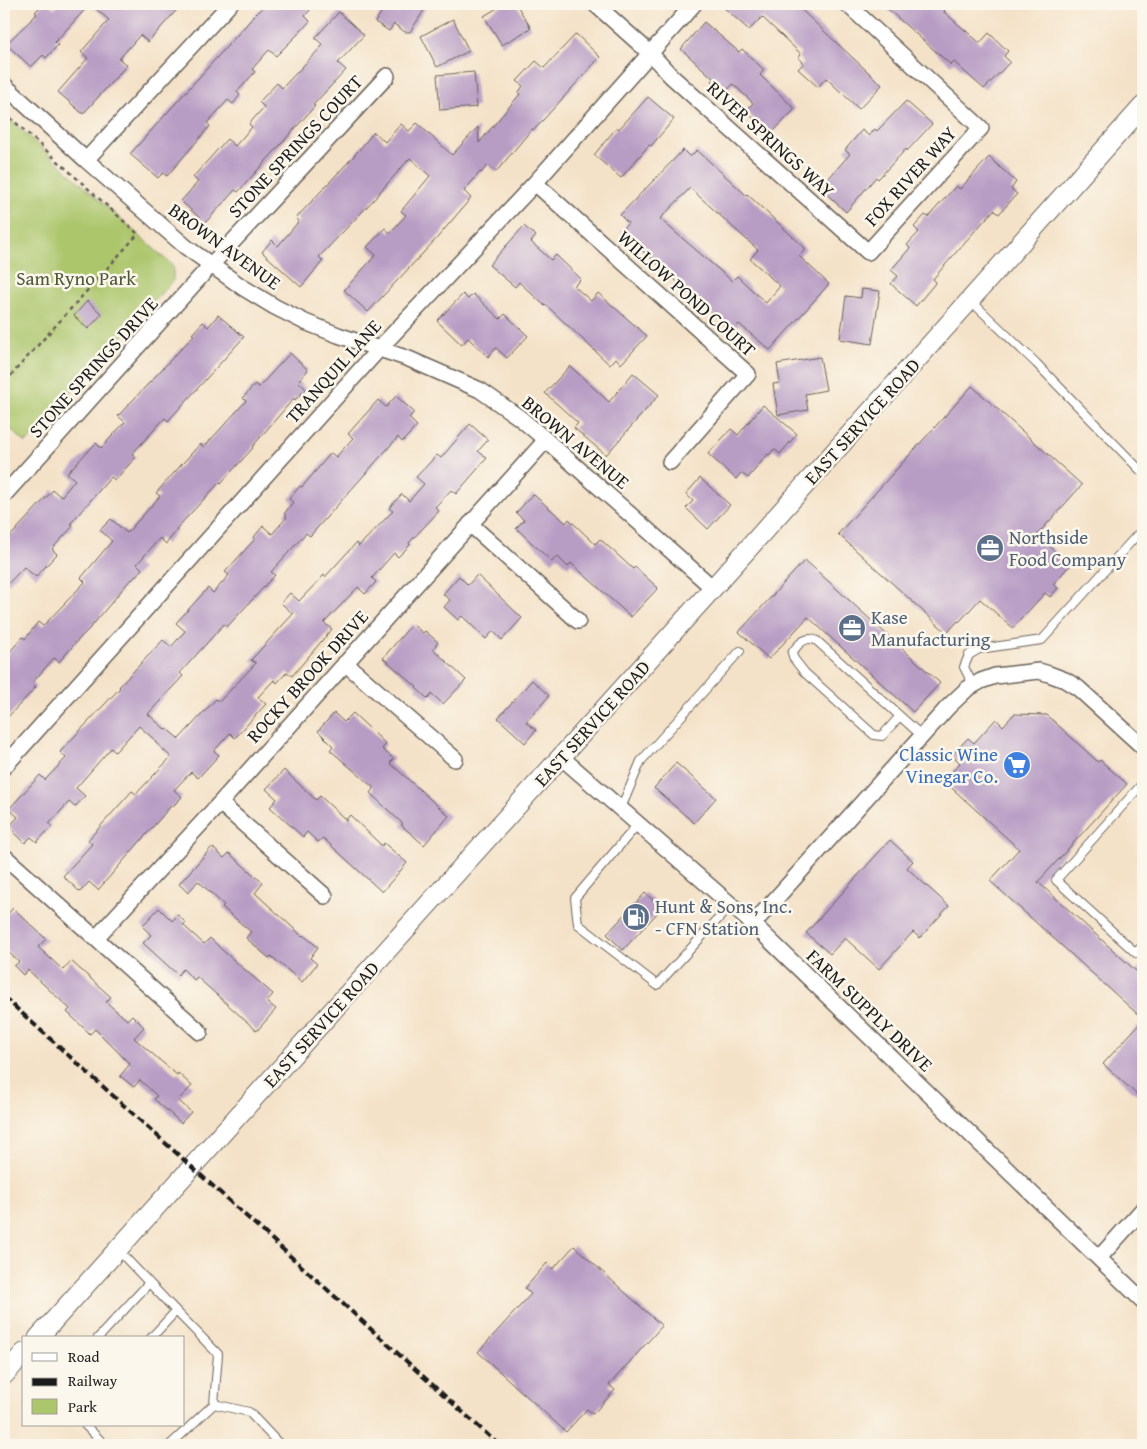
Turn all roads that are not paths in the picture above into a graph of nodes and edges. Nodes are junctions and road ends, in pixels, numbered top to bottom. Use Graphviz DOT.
graph roads {
  1 [pos="230,4"];
  2 [pos="595,4"];
  3 [pos="694,4"];
  4 [pos="847,4"];
  5 [pos="650,53"];
  6 [pos="387,76"];
  7 [pos="4,85"];
  8 [pos="1143,106"];
  9 [pos="86,160"];
  10 [pos="534,183"];
  11 [pos="868,252"];
  12 [pos="211,265"];
  13 [pos="970,300"];
  14 [pos="379,349"];
  15 [pos="546,440"];
  16 [pos="670,462"];
  17 [pos="1141,471"];
  18 [pos="4,495"];
  19 [pos="470,524"];
  20 [pos="1137,535"];
  21 [pos="713,588"];
  22 [pos="578,621"];
  23 [pos="740,651"];
  24 [pos="345,663"];
  25 [pos="974,686"];
  26 [pos="900,716"];
  27 [pos="922,736"];
  28 [pos="1143,747"];
  29 [pos="561,757"];
  30 [pos="455,759"];
  31 [pos="4,767"];
  32 [pos="1143,783"];
  33 [pos="220,803"];
  34 [pos="621,808"];
  35 [pos="638,824"];
  36 [pos="4,856"];
  37 [pos="325,896"];
  38 [pos="731,905"];
  39 [pos="752,924"];
  40 [pos="96,938"];
  41 [pos="1143,945"];
  42 [pos="200,1032"];
  43 [pos="1143,1209"];
  44 [pos="118,1250"];
  45 [pos="1099,1258"];
  46 [pos="149,1283"];
  47 [pos="1143,1299"];
  48 [pos="176,1311"];
  49 [pos="40,1336"];
  50 [pos="100,1336"];
  51 [pos="153,1336"];
  52 [pos="22,1355"];
  53 [pos="4,1375"];
  54 [pos="214,1404"];
  55 [pos="86,1426"];
  56 [pos="106,1445"];
  57 [pos="170,1445"];
  58 [pos="280,1445"];
  1 -- 9 [label="street"];
  2 -- 5 [label="street, RIVER SPRINGS WAY"];
  3 -- 5 [label="street, TRANQUIL LANE"];
  4 -- 11 [label="street, FOX RIVER WAY"];
  5 -- 10 [label="street, TRANQUIL LANE"];
  5 -- 11 [label="street, RIVER SPRINGS WAY"];
  6 -- 12 [label="street, STONE SPRINGS COURT"];
  7 -- 9 [label="street, BROWN AVENUE"];
  8 -- 13 [label="street, EAST SERVICE ROAD"];
  9 -- 12 [label="street, BROWN AVENUE"];
  10 -- 14 [label="street, TRANQUIL LANE"];
  10 -- 16 [label="street, WILLOW POND COURT"];
  12 -- 14 [label="street, BROWN AVENUE"];
  12 -- 18 [label="street, STONE SPRINGS DRIVE"];
  13 -- 17 [label="lane"];
  13 -- 21 [label="street, EAST SERVICE ROAD"];
  14 -- 15 [label="street, BROWN AVENUE"];
  14 -- 31 [label="street, TRANQUIL LANE"];
  15 -- 19 [label="street, ROCKY BROOK DRIVE"];
  15 -- 21 [label="street, BROWN AVENUE"];
  19 -- 22 [label="street"];
  19 -- 24 [label="street, ROCKY BROOK DRIVE"];
  20 -- 25 [label="lane"];
  21 -- 29 [label="street, EAST SERVICE ROAD"];
  23 -- 34 [label="lane"];
  24 -- 30 [label="street"];
  24 -- 33 [label="street, ROCKY BROOK DRIVE"];
  25 -- 27 [label="street"];
  25 -- 28 [label="street"];
  26 -- 26 [label="lane"];
  26 -- 27 [label="lane"];
  27 -- 39 [label="street"];
  29 -- 34 [label="street, FARM SUPPLY DRIVE"];
  29 -- 44 [label="street, EAST SERVICE ROAD"];
  32 -- 41 [label="lane"];
  33 -- 37 [label="street"];
  33 -- 40 [label="street, ROCKY BROOK DRIVE"];
  34 -- 35 [label="street, FARM SUPPLY DRIVE"];
  35 -- 38 [label="street, FARM SUPPLY DRIVE"];
  35 -- 38 [label="lane"];
  36 -- 40 [label="street"];
  38 -- 39 [label="street, FARM SUPPLY DRIVE"];
  39 -- 45 [label="street, FARM SUPPLY DRIVE"];
  40 -- 42 [label="street"];
  43 -- 45 [label="street"];
  44 -- 46 [label="lane"];
  44 -- 49 [label="street, EAST SERVICE ROAD"];
  45 -- 47 [label="street, FARM SUPPLY DRIVE"];
  46 -- 48 [label="lane"];
  46 -- 50 [label="lane"];
  48 -- 51 [label="lane"];
  48 -- 54 [label="lane"];
  52 -- 53 [label="street"];
  54 -- 57 [label="lane"];
  54 -- 58 [label="lane"];
  55 -- 56 [label="lane"];
}
